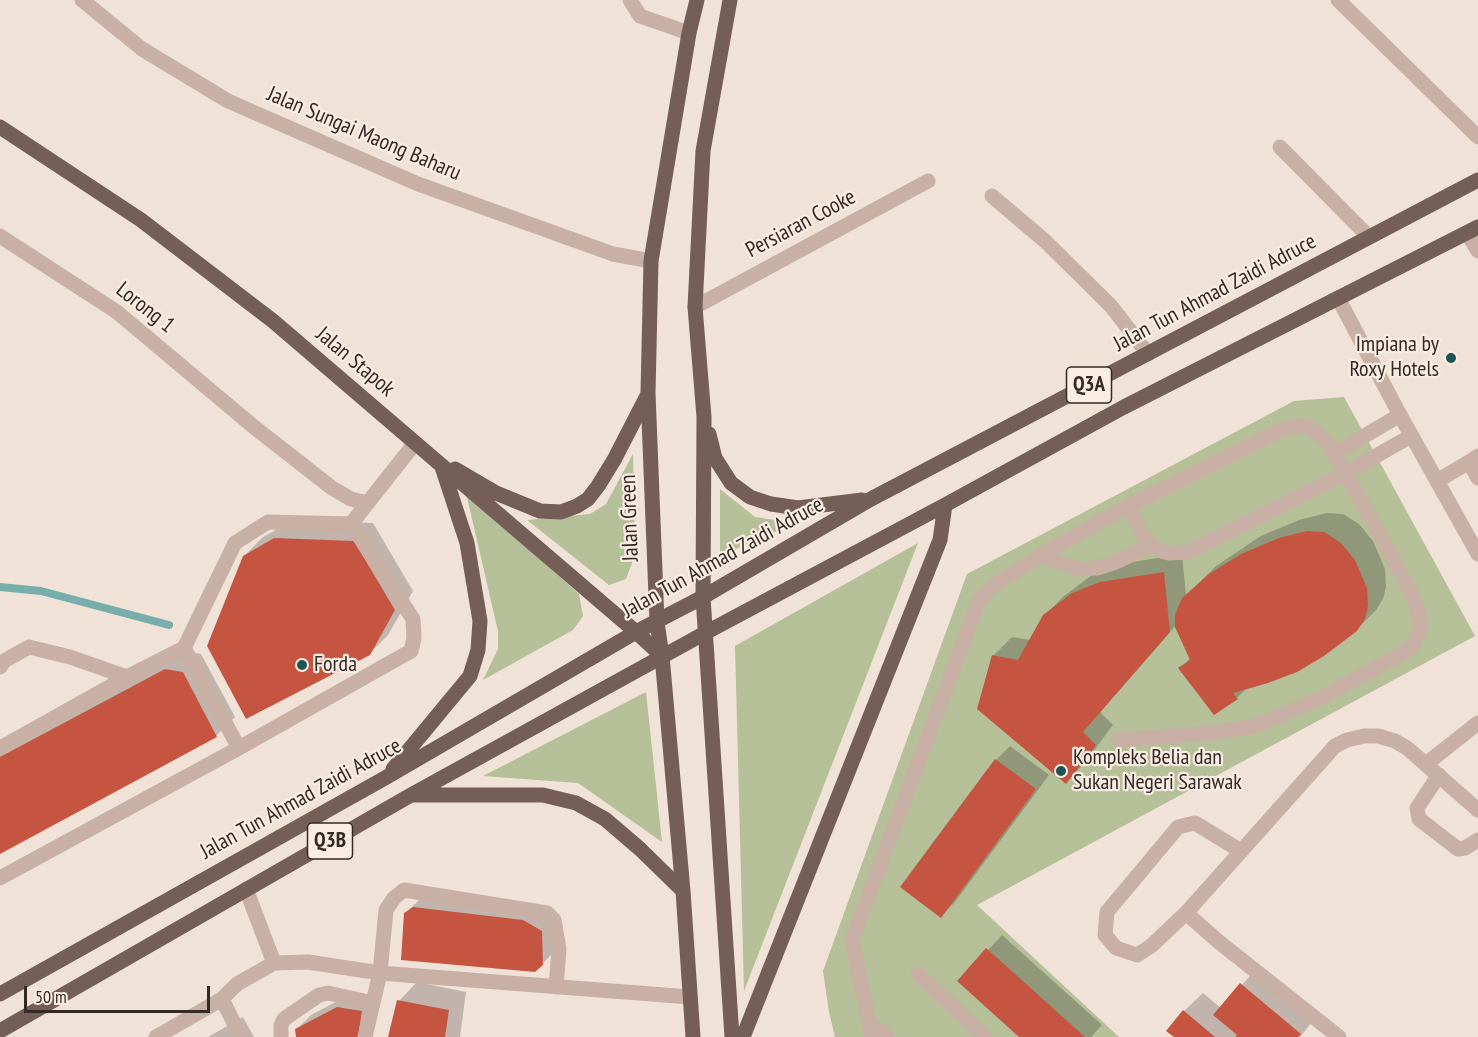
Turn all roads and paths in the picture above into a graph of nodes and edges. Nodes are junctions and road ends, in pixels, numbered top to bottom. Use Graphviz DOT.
graph roads {
  1 [pos="82,0"];
  2 [pos="630,0"];
  3 [pos="697,0"];
  4 [pos="730,0"];
  5 [pos="1338,0"];
  6 [pos="689,33"];
  7 [pos="0,127"];
  8 [pos="1478,137"];
  9 [pos="1280,147"];
  10 [pos="1478,180"];
  11 [pos="928,181"];
  12 [pos="992,196"];
  13 [pos="1472,230"];
  14 [pos="0,236"];
  15 [pos="1369,237"];
  16 [pos="1478,251"];
  17 [pos="651,261"];
  18 [pos="1338,298"];
  19 [pos="695,307"];
  20 [pos="1148,354"];
  21 [pos="648,393"];
  22 [pos="1400,415"];
  23 [pos="704,417"];
  24 [pos="1411,436"];
  25 [pos="421,448"];
  26 [pos="1334,454"];
  27 [pos="1473,459"];
  28 [pos="442,467"];
  29 [pos="1346,473"];
  30 [pos="1478,478"];
  31 [pos="1437,481"];
  32 [pos="871,499"];
  33 [pos="368,503"];
  34 [pos="945,505"];
  35 [pos="1128,506"];
  36 [pos="351,524"];
  37 [pos="1151,545"];
  38 [pos="1478,554"];
  39 [pos="1040,556"];
  40 [pos="703,597"];
  41 [pos="657,622"];
  42 [pos="636,632"];
  43 [pos="705,633"];
  44 [pos="184,648"];
  45 [pos="662,656"];
  46 [pos="0,667"];
  47 [pos="127,677"];
  48 [pos="1478,723"];
  49 [pos="1119,740"];
  50 [pos="0,748"];
  51 [pos="239,748"];
  52 [pos="1426,764"];
  53 [pos="1439,775"];
  54 [pos="385,778"];
  55 [pos="411,795"];
  56 [pos="1478,810"];
  57 [pos="1478,840"];
  58 [pos="1241,850"];
  59 [pos="0,878"];
  60 [pos="246,889"];
  61 [pos="683,891"];
  62 [pos="1186,913"];
  63 [pos="274,963"];
  64 [pos="380,973"];
  65 [pos="918,974"];
  66 [pos="556,987"];
  67 [pos="0,994"];
  68 [pos="690,997"];
  69 [pos="222,999"];
  70 [pos="373,1003"];
  71 [pos="868,1020"];
  72 [pos="0,1031"];
  73 [pos="156,1037"];
  74 [pos="241,1037"];
  75 [pos="281,1037"];
  76 [pos="365,1037"];
  77 [pos="693,1037"];
  78 [pos="732,1037"];
  79 [pos="743,1037"];
  80 [pos="872,1037"];
  81 [pos="887,1037"];
  82 [pos="985,1037"];
  83 [pos="1339,1037"];
  1 -- 17 [label="street, Jalan Sungai Maong Baharu"];
  2 -- 6 [label="street"];
  3 -- 6 [label="main road, Jalan Green"];
  4 -- 19 [label="main road"];
  5 -- 8 [label="street"];
  6 -- 17 [label="main road, Jalan Green"];
  7 -- 25 [label="main road, Jalan Stapok"];
  9 -- 15 [label="street"];
  10 -- 15 [label="main road, Jalan Tun Ahmad Zaidi Adruce / Q3A"];
  11 -- 19 [label="street, Persiaran Cooke"];
  12 -- 20 [label="street"];
  13 -- 16 [label="street"];
  13 -- 18 [label="main road, Q3B"];
  14 -- 33 [label="street, Lorong 1"];
  15 -- 20 [label="main road, Jalan Tun Ahmad Zaidi Adruce / Q3A"];
  17 -- 21 [label="main road, Jalan Green"];
  18 -- 22 [label="street"];
  18 -- 34 [label="main road, Q3B"];
  19 -- 23 [label="main road"];
  20 -- 32 [label="main road, Jalan Tun Ahmad Zaidi Adruce / Q3A"];
  21 -- 25 [label="main road"];
  21 -- 41 [label="main road, Jalan Green"];
  22 -- 24 [label="street"];
  22 -- 26 [label="street"];
  23 -- 32 [label="main road"];
  23 -- 40 [label="main road"];
  24 -- 29 [label="street"];
  24 -- 31 [label="street"];
  25 -- 28 [label="main road, Jalan Stapok"];
  25 -- 33 [label="street"];
  26 -- 29 [label="street"];
  26 -- 35 [label="street"];
  27 -- 30 [label="street"];
  27 -- 31 [label="street"];
  28 -- 42 [label="main road, Jalan Stapok"];
  28 -- 54 [label="main road"];
  29 -- 37 [label="street"];
  29 -- 49 [label="street"];
  31 -- 38 [label="street"];
  32 -- 40 [label="main road, Jalan Tun Ahmad Zaidi Adruce / Q3A"];
  33 -- 36 [label="street"];
  34 -- 43 [label="main road, Q3B"];
  34 -- 79 [label="main road"];
  35 -- 37 [label="street"];
  35 -- 39 [label="street"];
  36 -- 44 [label="street"];
  36 -- 51 [label="street"];
  37 -- 39 [label="street"];
  39 -- 71 [label="street"];
  40 -- 41 [label="main road, Jalan Tun Ahmad Zaidi Adruce / Q3A"];
  40 -- 43 [label="main road"];
  41 -- 42 [label="main road, Jalan Tun Ahmad Zaidi Adruce / Q3A"];
  41 -- 45 [label="main road, Jalan Green"];
  42 -- 45 [label="main road, Jalan Stapok"];
  42 -- 54 [label="main road, Jalan Tun Ahmad Zaidi Adruce / Q3A"];
  43 -- 45 [label="main road, Q3B"];
  43 -- 78 [label="main road"];
  44 -- 47 [label="street"];
  44 -- 51 [label="street"];
  45 -- 55 [label="main road, Q3B"];
  45 -- 61 [label="main road, Jalan Green"];
  46 -- 47 [label="street"];
  47 -- 50 [label="street"];
  48 -- 52 [label="street"];
  51 -- 59 [label="street"];
  52 -- 53 [label="street"];
  52 -- 58 [label="street"];
  53 -- 56 [label="street"];
  53 -- 57 [label="street"];
  54 -- 67 [label="main road, Jalan Tun Ahmad Zaidi Adruce / Q3A"];
  55 -- 60 [label="main road, Q3B"];
  55 -- 61 [label="main road"];
  58 -- 62 [label="street"];
  58 -- 62 [label="street"];
  60 -- 63 [label="street"];
  60 -- 72 [label="main road, Q3B"];
  61 -- 68 [label="main road, Jalan Green"];
  62 -- 83 [label="street"];
  63 -- 64 [label="street"];
  63 -- 69 [label="street"];
  64 -- 66 [label="street"];
  64 -- 66 [label="street"];
  64 -- 70 [label="street"];
  65 -- 82 [label="street"];
  66 -- 68 [label="street"];
  68 -- 77 [label="main road, Jalan Green"];
  69 -- 73 [label="street"];
  69 -- 74 [label="street"];
  70 -- 75 [label="street"];
  70 -- 76 [label="street"];
  71 -- 80 [label="street"];
  71 -- 81 [label="street"];
}
